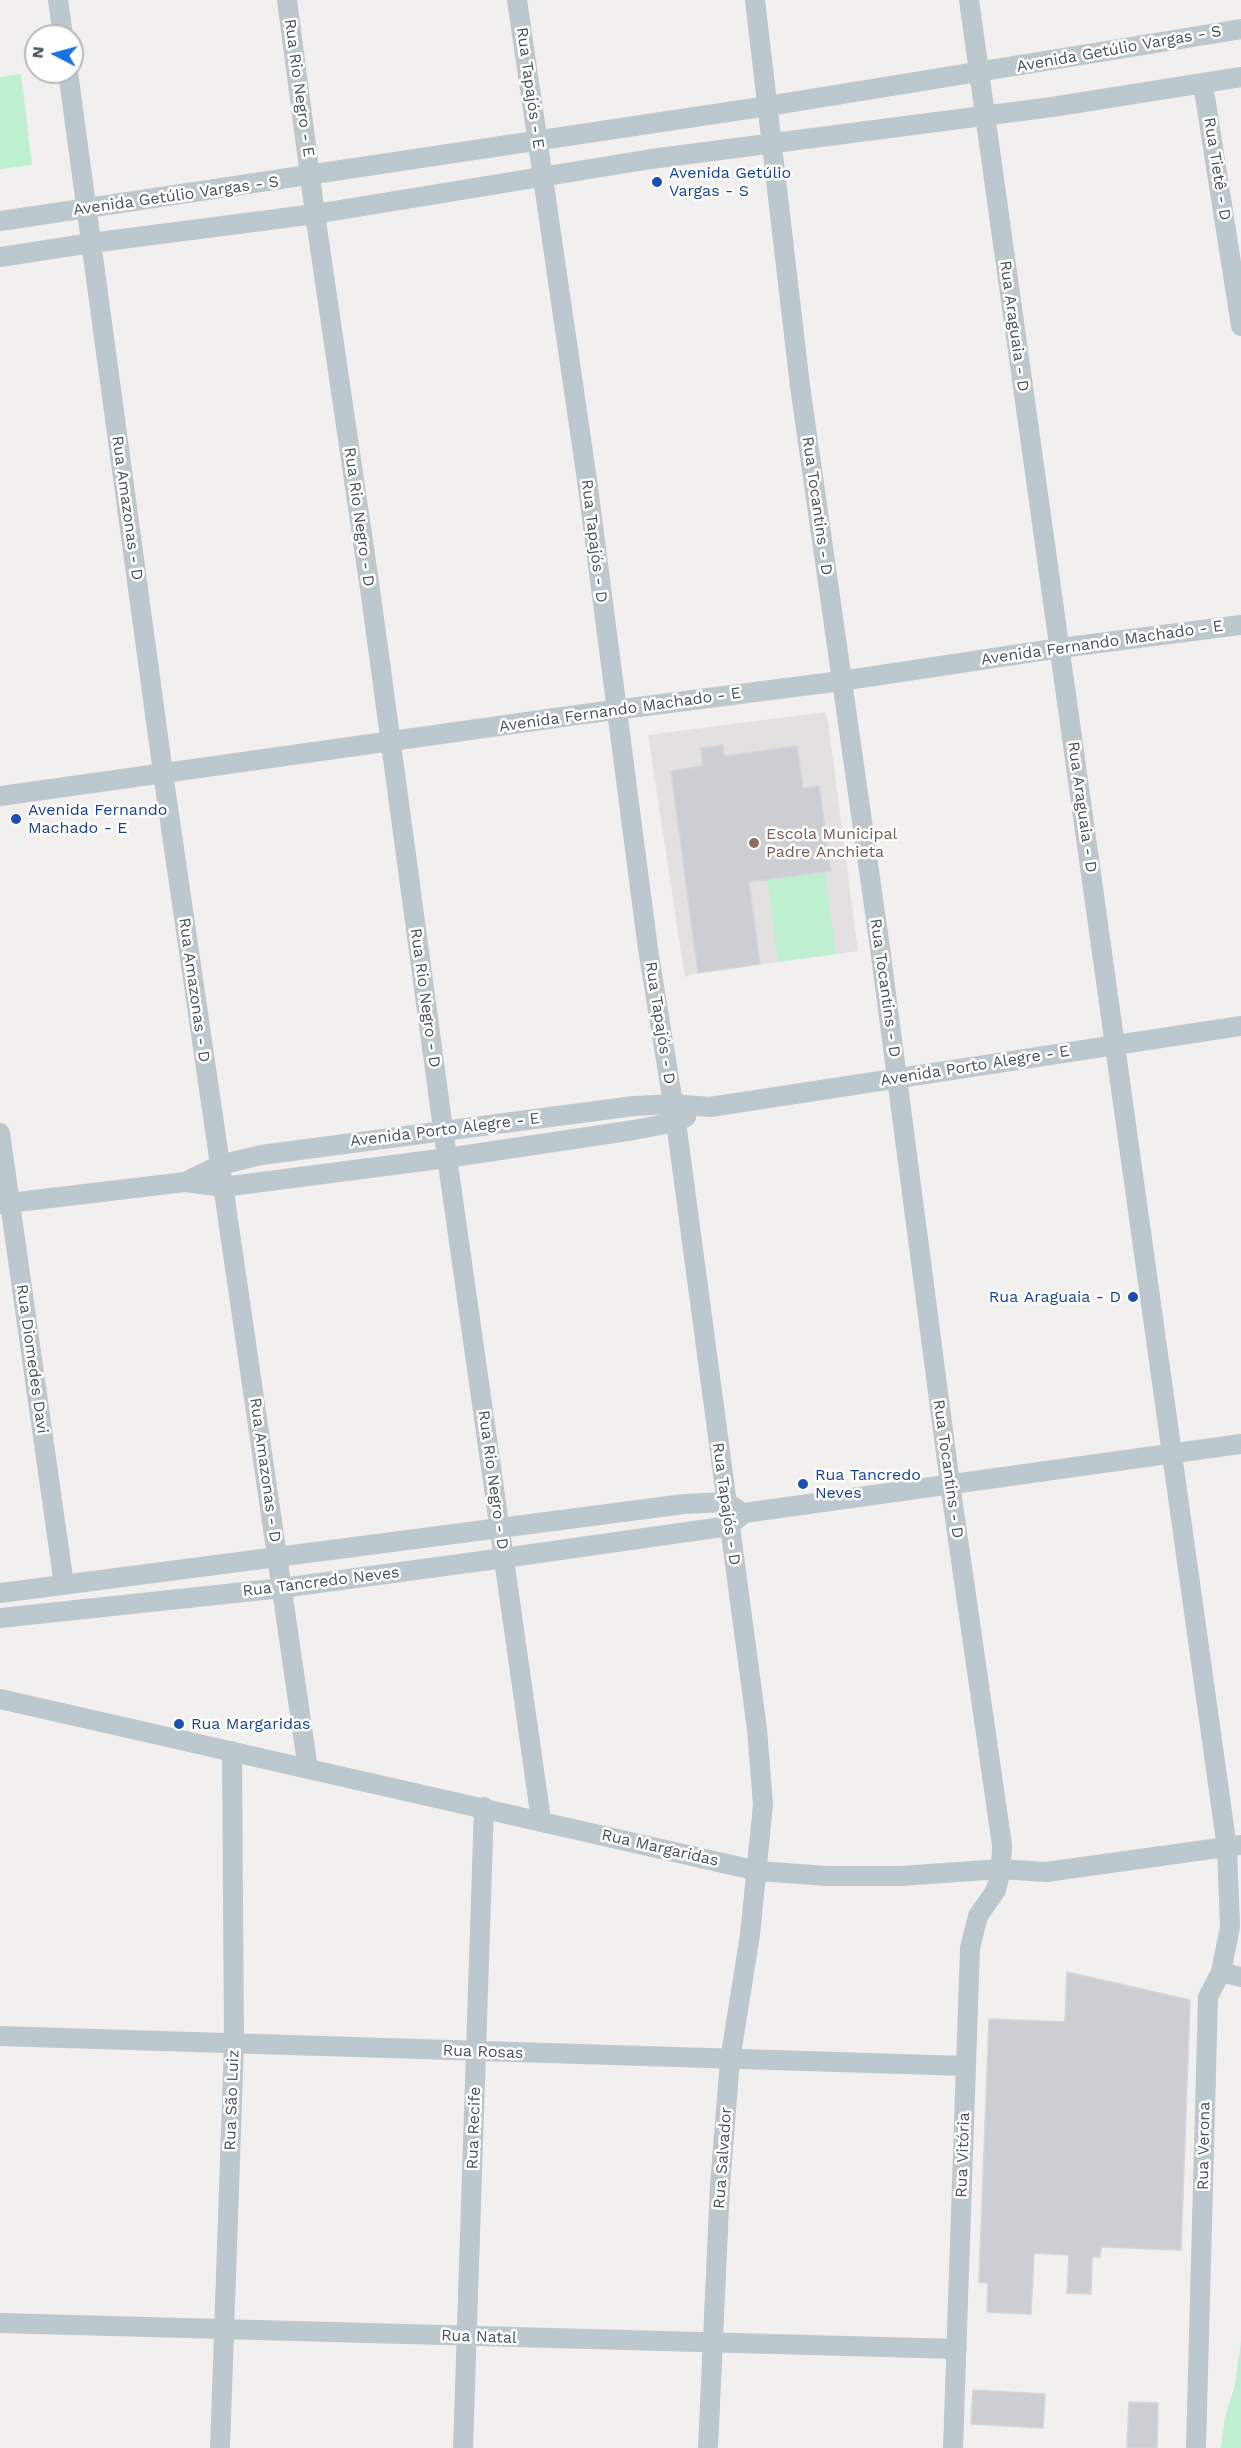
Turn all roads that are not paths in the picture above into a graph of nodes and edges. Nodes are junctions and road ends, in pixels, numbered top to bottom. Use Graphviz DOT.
graph roads {
  1 [pos="58,0"];
  2 [pos="287,0"];
  3 [pos="517,0"];
  4 [pos="755,0"];
  5 [pos="969,0"];
  6 [pos="61,24"];
  7 [pos="1241,28"];
  8 [pos="1241,77"];
  9 [pos="980,80"];
  10 [pos="70,84"];
  11 [pos="1203,84"];
  12 [pos="768,106"];
  13 [pos="985,114"];
  14 [pos="538,140"];
  15 [pos="772,142"];
  16 [pos="310,176"];
  17 [pos="541,176"];
  18 [pos="87,209"];
  19 [pos="315,214"];
  20 [pos="0,221"];
  21 [pos="91,243"];
  22 [pos="0,257"];
  23 [pos="1241,326"];
  24 [pos="1241,625"];
  25 [pos="1060,648"];
  26 [pos="841,681"];
  27 [pos="616,710"];
  28 [pos="391,741"];
  29 [pos="163,773"];
  30 [pos="0,796"];
  31 [pos="1241,1026"];
  32 [pos="1115,1045"];
  33 [pos="897,1077"];
  34 [pos="674,1113"];
  35 [pos="443,1129"];
  36 [pos="0,1133"];
  37 [pos="447,1158"];
  38 [pos="220,1165"];
  39 [pos="185,1182"];
  40 [pos="224,1187"];
  41 [pos="5,1204"];
  42 [pos="1241,1444"];
  43 [pos="1172,1453"];
  44 [pos="950,1484"];
  45 [pos="726,1502"];
  46 [pos="744,1513"];
  47 [pos="729,1526"];
  48 [pos="500,1529"];
  49 [pos="277,1558"];
  50 [pos="504,1558"];
  51 [pos="64,1585"];
  52 [pos="282,1588"];
  53 [pos="0,1593"];
  54 [pos="0,1618"];
  55 [pos="0,1699"];
  56 [pos="232,1751"];
  57 [pos="308,1769"];
  58 [pos="484,1807"];
  59 [pos="541,1820"];
  60 [pos="1234,1846"];
  61 [pos="1001,1869"];
  62 [pos="758,1870"];
  63 [pos="1221,1972"];
  64 [pos="1241,1977"];
  65 [pos="0,2036"];
  66 [pos="234,2044"];
  67 [pos="476,2052"];
  68 [pos="730,2060"];
  69 [pos="966,2066"];
  70 [pos="0,2323"];
  71 [pos="224,2329"];
  72 [pos="467,2337"];
  73 [pos="712,2344"];
  74 [pos="957,2349"];
  75 [pos="220,2448"];
  76 [pos="463,2448"];
  77 [pos="708,2448"];
  78 [pos="952,2448"];
  79 [pos="1196,2448"];
  1 -- 6 [label="street"];
  2 -- 16 [label="street, Rua Rio Negro - E"];
  3 -- 14 [label="street, Rua Tapajós - E"];
  4 -- 12 [label="street, Rua Tocantins - D"];
  5 -- 9 [label="street, Rua Araguaia - D"];
  7 -- 9 [label="street, Avenida Getúlio Vargas - S"];
  8 -- 11 [label="street"];
  9 -- 12 [label="street, Avenida Getúlio Vargas - S"];
  9 -- 13 [label="street, Rua Araguaia - D"];
  10 -- 18 [label="street, Rua Amazonas - D"];
  11 -- 13 [label="street"];
  11 -- 23 [label="street, Rua Tietê - D"];
  12 -- 14 [label="street, Avenida Getúlio Vargas - S"];
  12 -- 15 [label="street, Rua Tocantins - D"];
  13 -- 15 [label="street"];
  13 -- 25 [label="street, Rua Araguaia - D"];
  14 -- 16 [label="street, Avenida Getúlio Vargas - S"];
  14 -- 17 [label="street, Rua Tapajós - E"];
  15 -- 17 [label="street"];
  15 -- 26 [label="street, Rua Tocantins - D"];
  16 -- 18 [label="street, Avenida Getúlio Vargas - S"];
  16 -- 19 [label="street, Rua Rio Negro - D"];
  17 -- 19 [label="street"];
  17 -- 27 [label="street, Rua Tapajós - D"];
  18 -- 20 [label="street, Avenida Getúlio Vargas - S"];
  18 -- 21 [label="street, Rua Amazonas - D"];
  19 -- 21 [label="street"];
  19 -- 28 [label="street, Rua Rio Negro - D"];
  21 -- 22 [label="street"];
  21 -- 29 [label="street, Rua Amazonas - D"];
  24 -- 25 [label="street, Avenida Fernando Machado - E"];
  25 -- 26 [label="street, Avenida Fernando Machado - E"];
  25 -- 32 [label="street, Rua Araguaia - D"];
  26 -- 27 [label="street, Avenida Fernando Machado - E"];
  26 -- 33 [label="street, Rua Tocantins - D"];
  27 -- 28 [label="street, Avenida Fernando Machado - E"];
  27 -- 34 [label="street, Rua Tapajós - D"];
  28 -- 29 [label="street, Avenida Fernando Machado - E"];
  28 -- 35 [label="street, Rua Rio Negro - D"];
  29 -- 30 [label="street, Avenida Fernando Machado - E"];
  29 -- 38 [label="street, Rua Amazonas - D"];
  31 -- 32 [label="street, Avenida Porto Alegre - E"];
  32 -- 33 [label="street, Avenida Porto Alegre - E"];
  32 -- 43 [label="street, Rua Araguaia - D"];
  33 -- 34 [label="street, Avenida Porto Alegre - E"];
  33 -- 44 [label="street, Rua Tocantins - D"];
  34 -- 35 [label="street, Avenida Porto Alegre - E"];
  34 -- 37 [label="street, Avenida Porto Alegre - E"];
  34 -- 45 [label="street, Rua Tapajós - D"];
  35 -- 37 [label="street, Rua Rio Negro - D"];
  35 -- 38 [label="street, Avenida Porto Alegre - E"];
  36 -- 41 [label="street, Rua Diomedes Davi"];
  37 -- 40 [label="street, Avenida Porto Alegre - E"];
  37 -- 48 [label="street, Rua Rio Negro - D"];
  38 -- 39 [label="street, Avenida Porto Alegre - E"];
  38 -- 40 [label="street, Rua Amazonas - D"];
  39 -- 40 [label="street, Avenida Porto Alegre - E"];
  39 -- 41 [label="street, Avenida Porto Alegre - E"];
  40 -- 49 [label="street, Rua Amazonas - D"];
  41 -- 51 [label="street, Rua Diomedes Davi"];
  42 -- 43 [label="street"];
  43 -- 44 [label="street"];
  43 -- 60 [label="street, Rua Araguaia - D"];
  44 -- 46 [label="street"];
  44 -- 61 [label="street, Rua Tocantins - D"];
  45 -- 46 [label="street"];
  45 -- 47 [label="street, Rua Tapajós - D"];
  45 -- 48 [label="street, Rua Tancredo Neves"];
  46 -- 47 [label="street"];
  47 -- 50 [label="street, Rua Tancredo Neves"];
  47 -- 62 [label="street, Rua Tapajós - D"];
  48 -- 49 [label="street, Rua Tancredo Neves"];
  48 -- 50 [label="street, Rua Rio Negro - D"];
  49 -- 51 [label="street, Rua Tancredo Neves"];
  49 -- 52 [label="street, Rua Amazonas - D"];
  50 -- 52 [label="street, Rua Tancredo Neves"];
  50 -- 59 [label="street, Rua Rio Negro - D"];
  51 -- 53 [label="street, Rua Tancredo Neves"];
  52 -- 54 [label="street, Rua Tancredo Neves"];
  52 -- 57 [label="street, Rua Amazonas - D"];
  55 -- 56 [label="street, Rua Margaridas"];
  56 -- 57 [label="street, Rua Margaridas"];
  56 -- 66 [label="street, Rua São Luiz"];
  57 -- 58 [label="street, Rua Margaridas"];
  58 -- 59 [label="street, Rua Margaridas"];
  58 -- 67 [label="street, Rua Recife"];
  59 -- 62 [label="street, Rua Margaridas"];
  60 -- 61 [label="street, Rua Margaridas"];
  60 -- 63 [label="street, Rua Verona"];
  61 -- 62 [label="street, Rua Margaridas"];
  61 -- 69 [label="street, Rua Vitória"];
  62 -- 68 [label="street, Rua Salvador"];
  63 -- 64 [label="street"];
  63 -- 79 [label="street, Rua Verona"];
  65 -- 66 [label="street, Rua Rosas"];
  66 -- 67 [label="street, Rua Rosas"];
  66 -- 71 [label="street, Rua São Luiz"];
  67 -- 68 [label="street, Rua Rosas"];
  67 -- 72 [label="street, Rua Recife"];
  68 -- 69 [label="street, Rua Rosas"];
  68 -- 73 [label="street, Rua Salvador"];
  69 -- 74 [label="street, Rua Vitória"];
  70 -- 71 [label="street, Rua Natal"];
  71 -- 72 [label="street, Rua Natal"];
  71 -- 75 [label="street, Rua São Luiz"];
  72 -- 73 [label="street, Rua Natal"];
  72 -- 76 [label="street, Rua Recife"];
  73 -- 74 [label="street, Rua Natal"];
  73 -- 77 [label="street, Rua Salvador"];
  74 -- 78 [label="street, Rua Vitória"];
}
